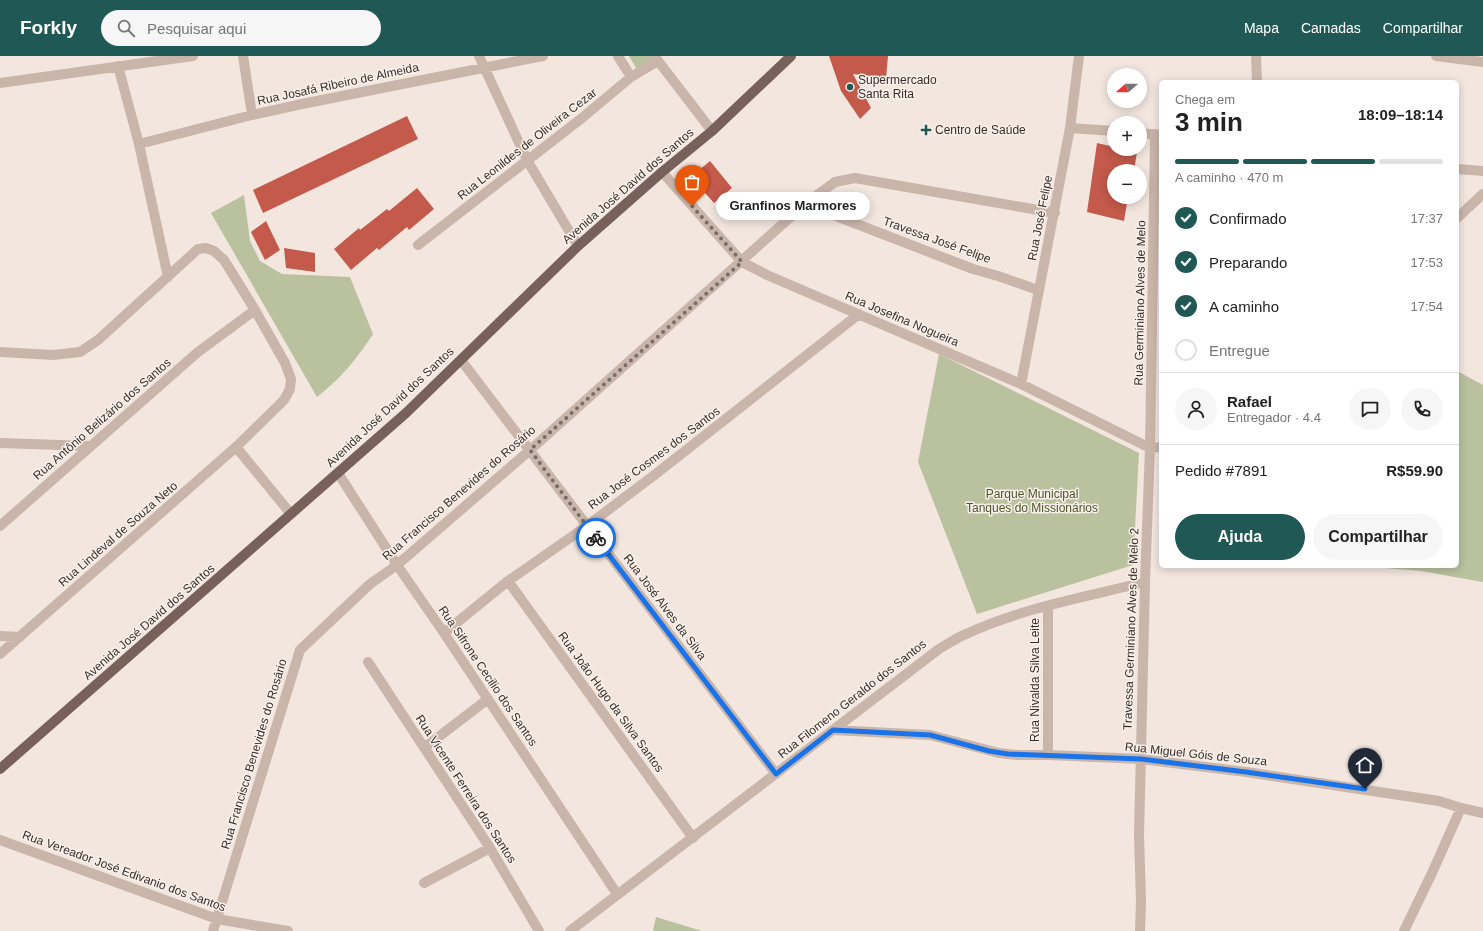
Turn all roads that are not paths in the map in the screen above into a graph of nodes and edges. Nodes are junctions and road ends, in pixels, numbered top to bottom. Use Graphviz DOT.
graph roads {
  1 [pos="109,56"];
  2 [pos="193,56"];
  3 [pos="242,56"];
  4 [pos="479,56"];
  5 [pos="543,56"];
  6 [pos="618,56"];
  7 [pos="791,56"];
  8 [pos="1079,56"];
  9 [pos="1256,56"];
  10 [pos="1436,56"];
  11 [pos="1451,57"];
  12 [pos="656,59"];
  13 [pos="1483,62"];
  14 [pos="114,66"];
  15 [pos="484,68"];
  16 [pos="631,77"];
  17 [pos="1257,80"];
  18 [pos="0,82"];
  19 [pos="252,115"];
  20 [pos="1070,128"];
  21 [pos="1107,131"];
  22 [pos="712,132"];
  23 [pos="1147,134"];
  24 [pos="1158,135"];
  25 [pos="139,144"];
  26 [pos="527,160"];
  27 [pos="1459,168"];
  28 [pos="1483,171"];
  29 [pos="662,172"];
  30 [pos="1483,194"];
  31 [pos="805,204"];
  32 [pos="1055,212"];
  33 [pos="1459,216"];
  34 [pos="418,245"];
  35 [pos="578,246"];
  36 [pos="742,262"];
  37 [pos="168,277"];
  38 [pos="1038,290"];
  39 [pos="255,310"];
  40 [pos="859,314"];
  41 [pos="0,352"];
  42 [pos="461,360"];
  43 [pos="1022,384"];
  44 [pos="0,443"];
  45 [pos="90,446"];
  46 [pos="236,447"];
  47 [pos="1150,448"];
  48 [pos="1159,448"];
  49 [pos="530,450"];
  50 [pos="338,473"];
  51 [pos="291,514"];
  52 [pos="0,526"];
  53 [pos="587,526"];
  54 [pos="397,565"];
  55 [pos="508,581"];
  56 [pos="1145,582"];
  57 [pos="1048,606"];
  58 [pos="444,633"];
  59 [pos="0,636"];
  60 [pos="20,637"];
  61 [pos="0,654"];
  62 [pos="368,662"];
  63 [pos="488,699"];
  64 [pos="833,730"];
  65 [pos="424,748"];
  66 [pos="1048,755"];
  67 [pos="1141,759"];
  68 [pos="0,769"];
  69 [pos="776,774"];
  70 [pos="1461,808"];
  71 [pos="1483,813"];
  72 [pos="693,838"];
  73 [pos="0,840"];
  74 [pos="490,848"];
  75 [pos="424,883"];
  76 [pos="617,894"];
  77 [pos="217,919"];
  78 [pos="213,931"];
  79 [pos="288,931"];
  80 [pos="540,931"];
  81 [pos="570,931"];
  82 [pos="1140,931"];
  83 [pos="1404,931"];
  1 -- 14 [label="street"];
  2 -- 14 [label="street"];
  3 -- 19 [label="street"];
  4 -- 15 [label="street"];
  5 -- 15 [label="street, Rua Josafá Ribeiro de Almeida"];
  6 -- 16 [label="street"];
  7 -- 22 [label="main road, Avenida José David dos Santos"];
  8 -- 20 [label="street, Rua José Felipe"];
  9 -- 17 [label="street"];
  10 -- 11 [label="street"];
  11 -- 13 [label="street"];
  12 -- 16 [label="street, Rua Leonildes de Oliveira Cezar"];
  12 -- 22 [label="street"];
  14 -- 18 [label="street"];
  14 -- 25 [label="street"];
  15 -- 19 [label="street, Rua Josafá Ribeiro de Almeida"];
  15 -- 26 [label="street"];
  16 -- 26 [label="street, Rua Leonildes de Oliveira Cezar"];
  19 -- 25 [label="street, Rua Josafá Ribeiro de Almeida"];
  20 -- 21 [label="street"];
  20 -- 32 [label="street, Rua José Felipe"];
  22 -- 29 [label="main road, Avenida José David dos Santos"];
  23 -- 24 [label="street"];
  24 -- 47 [label="street, Rua Germiniano Alves de Melo"];
  25 -- 37 [label="street"];
  26 -- 34 [label="street, Rua Leonildes de Oliveira Cezar"];
  26 -- 35 [label="street"];
  27 -- 28 [label="street"];
  29 -- 35 [label="main road, Avenida José David dos Santos"];
  29 -- 36 [label="street, Rua Josefina Nogueira"];
  30 -- 33 [label="street"];
  31 -- 32 [label="street, Rua Francisco Benevides do Rosário"];
  31 -- 36 [label="street, Rua Francisco Benevides do Rosário"];
  31 -- 38 [label="street, Travessa José Felipe"];
  32 -- 38 [label="street, Rua José Felipe"];
  35 -- 42 [label="main road, Avenida José David dos Santos"];
  36 -- 40 [label="street, Rua Josefina Nogueira"];
  36 -- 49 [label="street, Rua Francisco Benevides do Rosário"];
  37 -- 39 [label="street, Rua Lindeval de Souza Neto"];
  37 -- 41 [label="street"];
  38 -- 43 [label="street, Rua José Felipe"];
  39 -- 45 [label="street, Rua Antônio Belizário dos Santos"];
  39 -- 46 [label="street, Rua Lindeval de Souza Neto"];
  40 -- 43 [label="street, Rua Josefina Nogueira"];
  40 -- 53 [label="street, Rua José Cosmes dos Santos"];
  42 -- 49 [label="street, Rua José Alves da Silva"];
  42 -- 50 [label="main road, Avenida José David dos Santos"];
  43 -- 47 [label="street, Rua Josefina Nogueira"];
  44 -- 45 [label="street"];
  45 -- 52 [label="street, Rua Antônio Belizário dos Santos"];
  46 -- 51 [label="street"];
  46 -- 60 [label="street, Rua Lindeval de Souza Neto"];
  47 -- 48 [label="street, Rua Josefina Nogueira"];
  47 -- 56 [label="street, Travessa Germiniano Alves de Melo 2"];
  49 -- 53 [label="street, Rua José Alves da Silva"];
  49 -- 54 [label="street, Rua Francisco Benevides do Rosário"];
  50 -- 51 [label="main road, Avenida José David dos Santos"];
  50 -- 54 [label="street, Rua Sifrone Cecilio dos Santos"];
  51 -- 68 [label="main road, Avenida José David dos Santos"];
  53 -- 55 [label="street, Rua José Cosmes dos Santos"];
  53 -- 69 [label="street, Rua José Alves da Silva"];
  54 -- 58 [label="street, Rua Sifrone Cecilio dos Santos"];
  54 -- 77 [label="street, Rua Francisco Benevides do Rosário"];
  55 -- 58 [label="street, Rua José Cosmes dos Santos"];
  55 -- 72 [label="street, Rua João Hugo da Silva Santos"];
  56 -- 57 [label="street, Rua Filomeno Geraldo dos Santos"];
  56 -- 67 [label="street, Travessa Germiniano Alves de Melo 2"];
  57 -- 64 [label="street, Rua Filomeno Geraldo dos Santos"];
  57 -- 66 [label="street, Rua Nivalda Silva Leite"];
  58 -- 63 [label="street, Rua Sifrone Cecilio dos Santos"];
  59 -- 60 [label="street"];
  60 -- 61 [label="street, Rua Lindeval de Souza Neto"];
  62 -- 65 [label="street, Rua Vicente Ferreira dos Santos"];
  63 -- 65 [label="street"];
  63 -- 76 [label="street, Rua Sifrone Cecilio dos Santos"];
  64 -- 66 [label="street, Rua Miguel Góis de Souza"];
  64 -- 69 [label="street, Rua Filomeno Geraldo dos Santos"];
  65 -- 74 [label="street, Rua Vicente Ferreira dos Santos"];
  66 -- 67 [label="street, Rua Miguel Góis de Souza"];
  67 -- 70 [label="street, Rua Miguel Góis de Souza"];
  67 -- 82 [label="street, Travessa Germiniano Alves de Melo 2"];
  69 -- 72 [label="street, Rua Filomeno Geraldo dos Santos"];
  70 -- 71 [label="street, Rua Miguel Góis de Souza"];
  70 -- 83 [label="street"];
  72 -- 76 [label="street, Rua Filomeno Geraldo dos Santos"];
  73 -- 77 [label="street, Rua Vereador José Edivanio dos Santos"];
  74 -- 75 [label="street"];
  74 -- 80 [label="street, Rua Vicente Ferreira dos Santos"];
  76 -- 81 [label="street, Rua Filomeno Geraldo dos Santos"];
  77 -- 78 [label="street, Rua Francisco Benevides do Rosário"];
  77 -- 79 [label="street, Rua Vereador José Edivanio dos Santos"];
}
